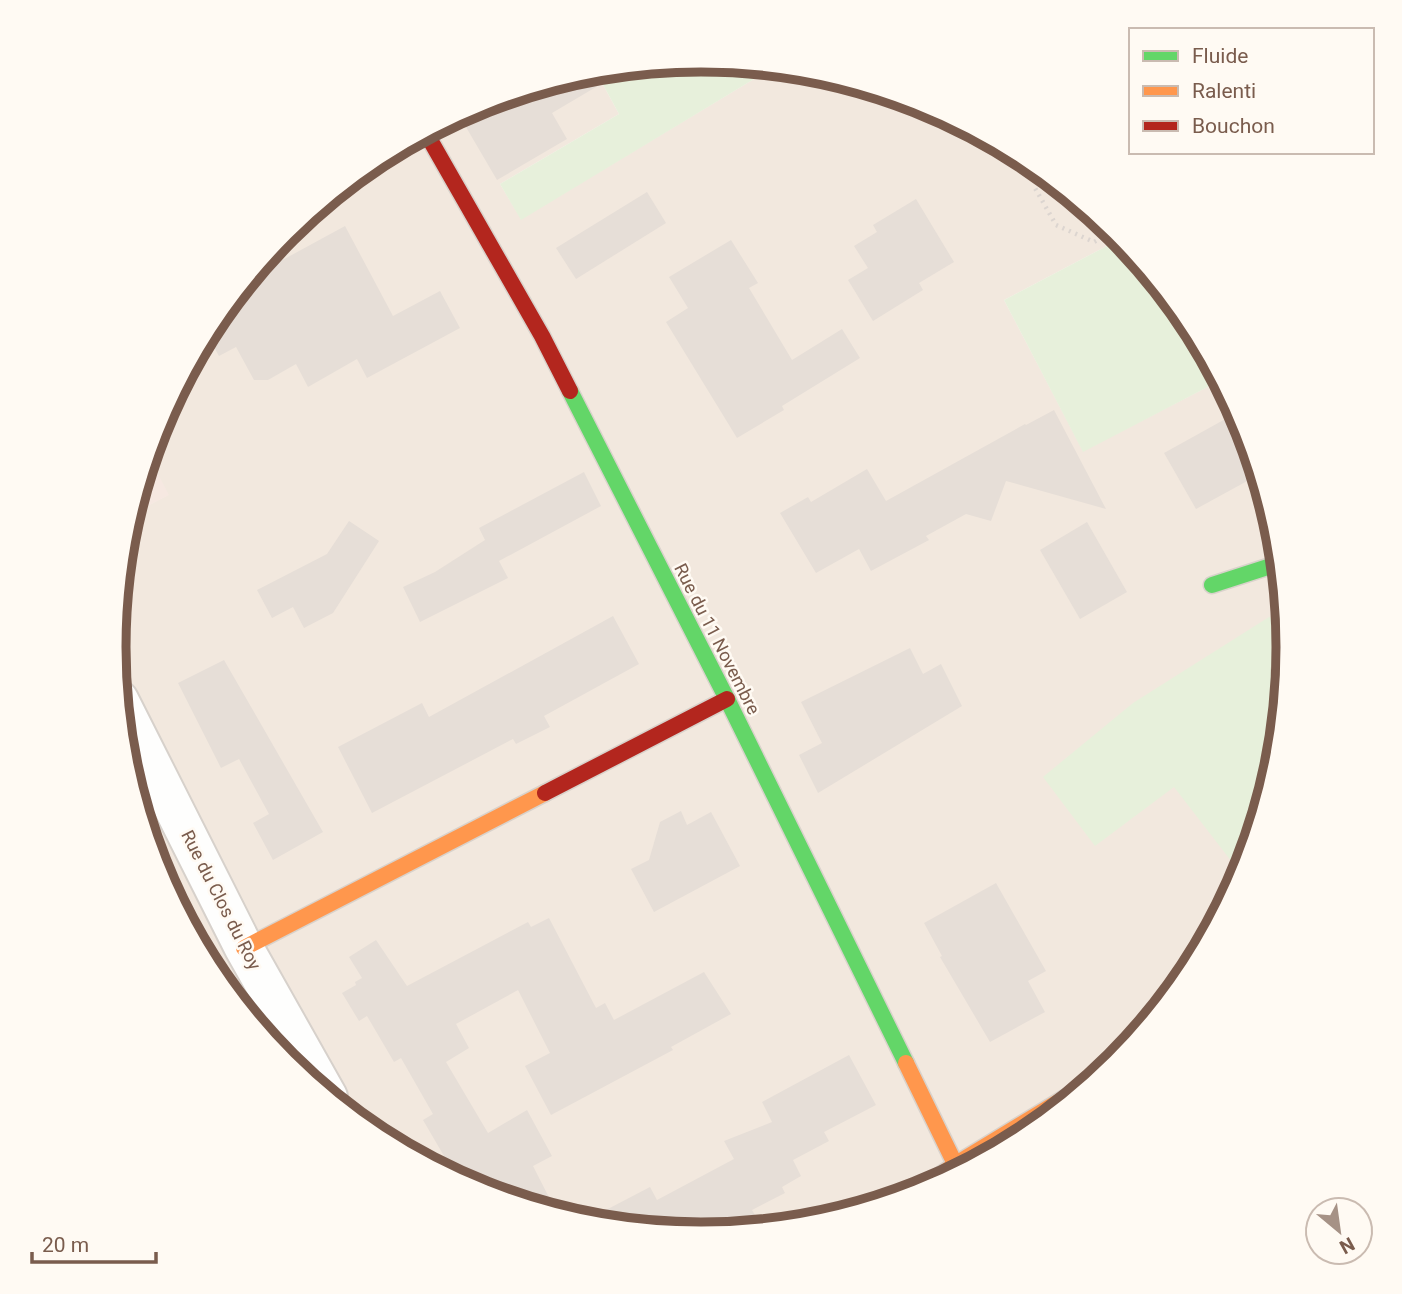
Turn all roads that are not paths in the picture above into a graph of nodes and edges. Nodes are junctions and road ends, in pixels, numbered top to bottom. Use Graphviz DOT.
graph roads {
  1 [pos="430,140"];
  2 [pos="1270,566"];
  3 [pos="1212,585"];
  4 [pos="727,699"];
  5 [pos="131,725"];
  6 [pos="244,948"];
  7 [pos="314,1072"];
  8 [pos="955,1163"];
  1 -- 4 [label="street, Rue du 11 Novembre"];
  2 -- 3 [label="street"];
  4 -- 6 [label="street"];
  4 -- 8 [label="street, Rue du 11 Novembre"];
  5 -- 6 [label="street, Rue du Clos du Roy"];
  6 -- 7 [label="street, Rue du Clos du Roy"];
}
